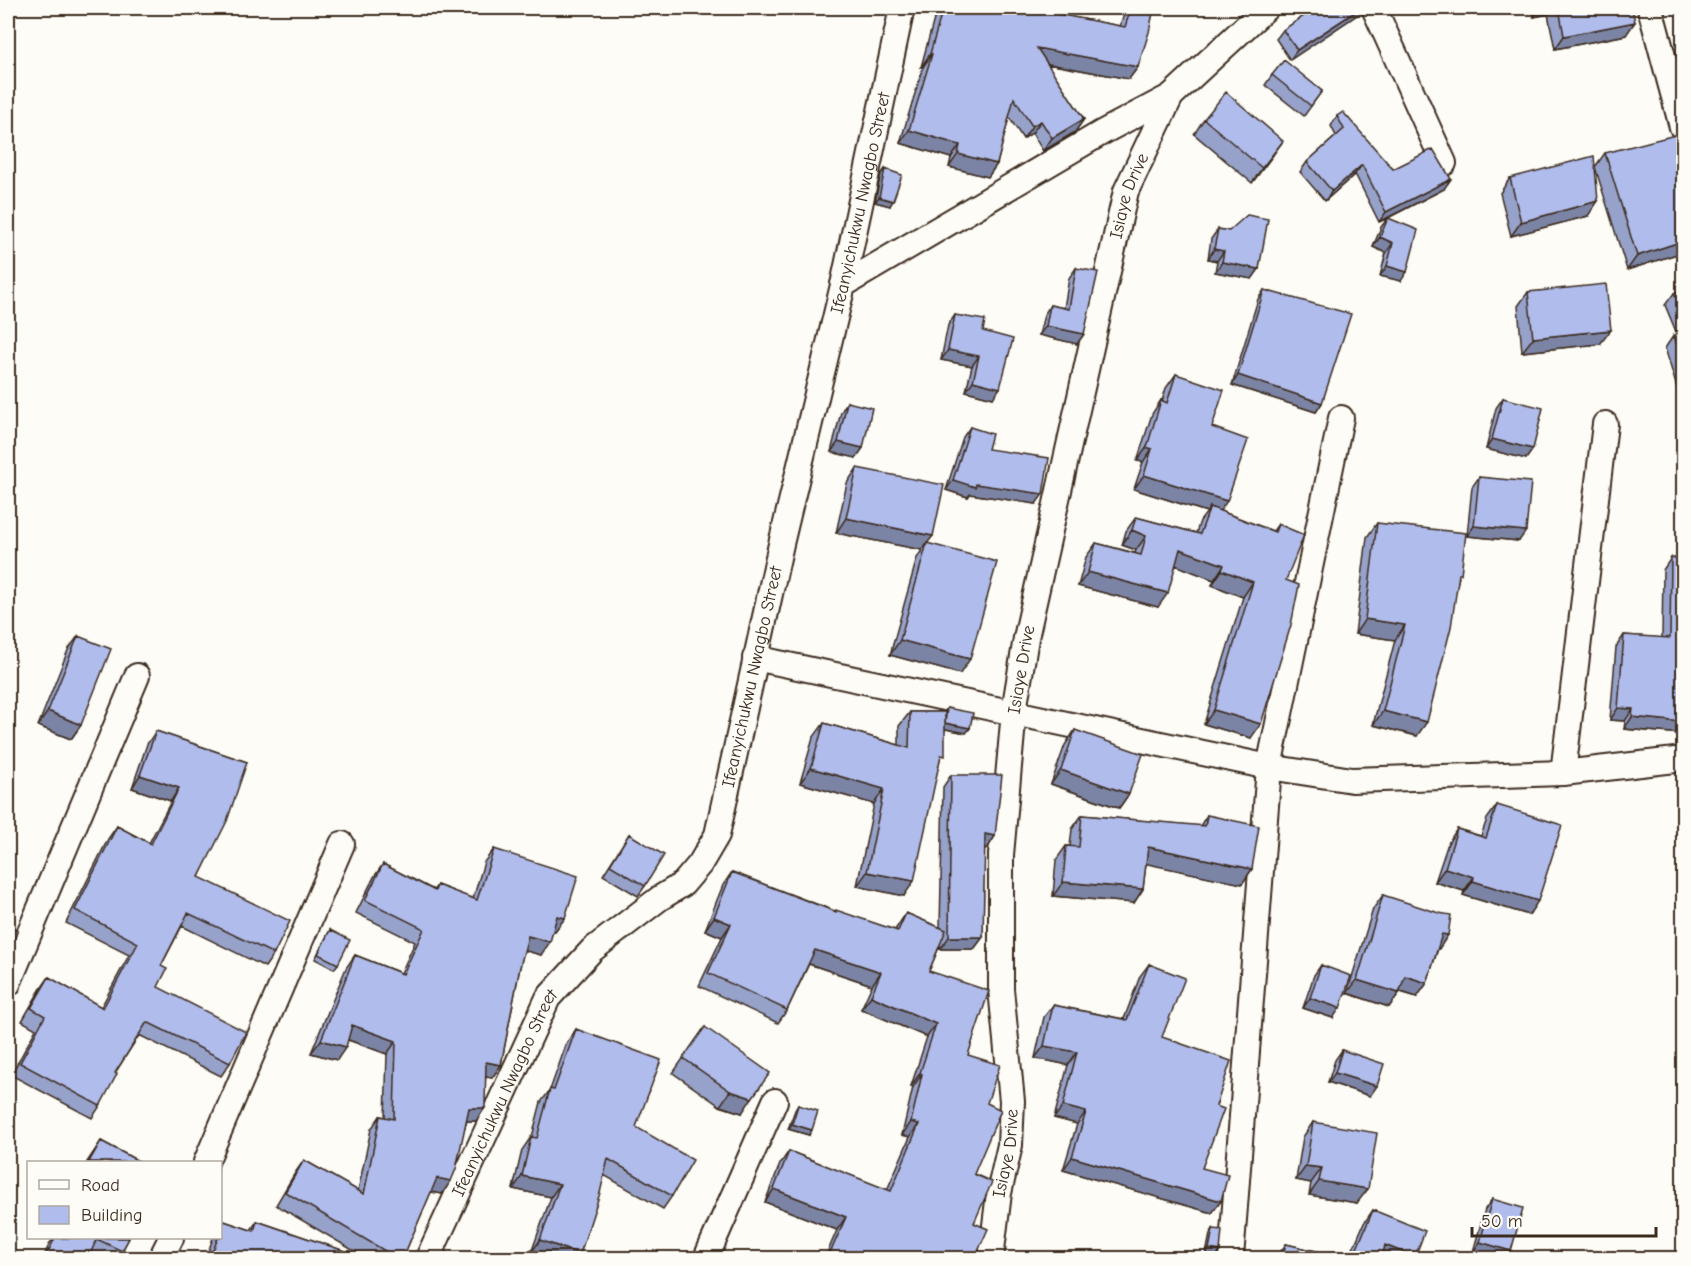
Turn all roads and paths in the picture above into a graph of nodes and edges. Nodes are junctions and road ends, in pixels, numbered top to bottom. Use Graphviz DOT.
graph roads {
  1 [pos="902,8"];
  2 [pos="1266,8"];
  3 [pos="1374,8"];
  4 [pos="1650,8"];
  5 [pos="1171,96"];
  6 [pos="1682,128"];
  7 [pos="1444,163"];
  8 [pos="843,285"];
  9 [pos="1341,418"];
  10 [pos="1605,424"];
  11 [pos="755,657"];
  12 [pos="137,676"];
  13 [pos="1014,711"];
  14 [pos="1683,759"];
  15 [pos="1269,767"];
  16 [pos="1563,773"];
  17 [pos="342,844"];
  18 [pos="8,984"];
  19 [pos="775,1101"];
  20 [pos="206,1161"];
  21 [pos="170,1239"];
  22 [pos="161,1258"];
  23 [pos="428,1258"];
  24 [pos="706,1258"];
  25 [pos="992,1258"];
  26 [pos="1231,1258"];
  1 -- 8 [label="street, Ifeanyichukwu Nwagbo Street"];
  2 -- 5 [label="street"];
  3 -- 7 [label="street"];
  4 -- 6 [label="street"];
  5 -- 8 [label="street"];
  5 -- 13 [label="street, Isiaye Drive"];
  8 -- 11 [label="street, Ifeanyichukwu Nwagbo Street"];
  9 -- 15 [label="street"];
  10 -- 16 [label="street"];
  11 -- 13 [label="street"];
  11 -- 23 [label="street, Ifeanyichukwu Nwagbo Street"];
  12 -- 18 [label="street"];
  13 -- 15 [label="street"];
  13 -- 25 [label="street, Isiaye Drive"];
  14 -- 16 [label="street"];
  15 -- 16 [label="street"];
  15 -- 26 [label="street"];
  17 -- 20 [label="street"];
  19 -- 24 [label="street"];
  21 -- 22 [label="street"];
}
